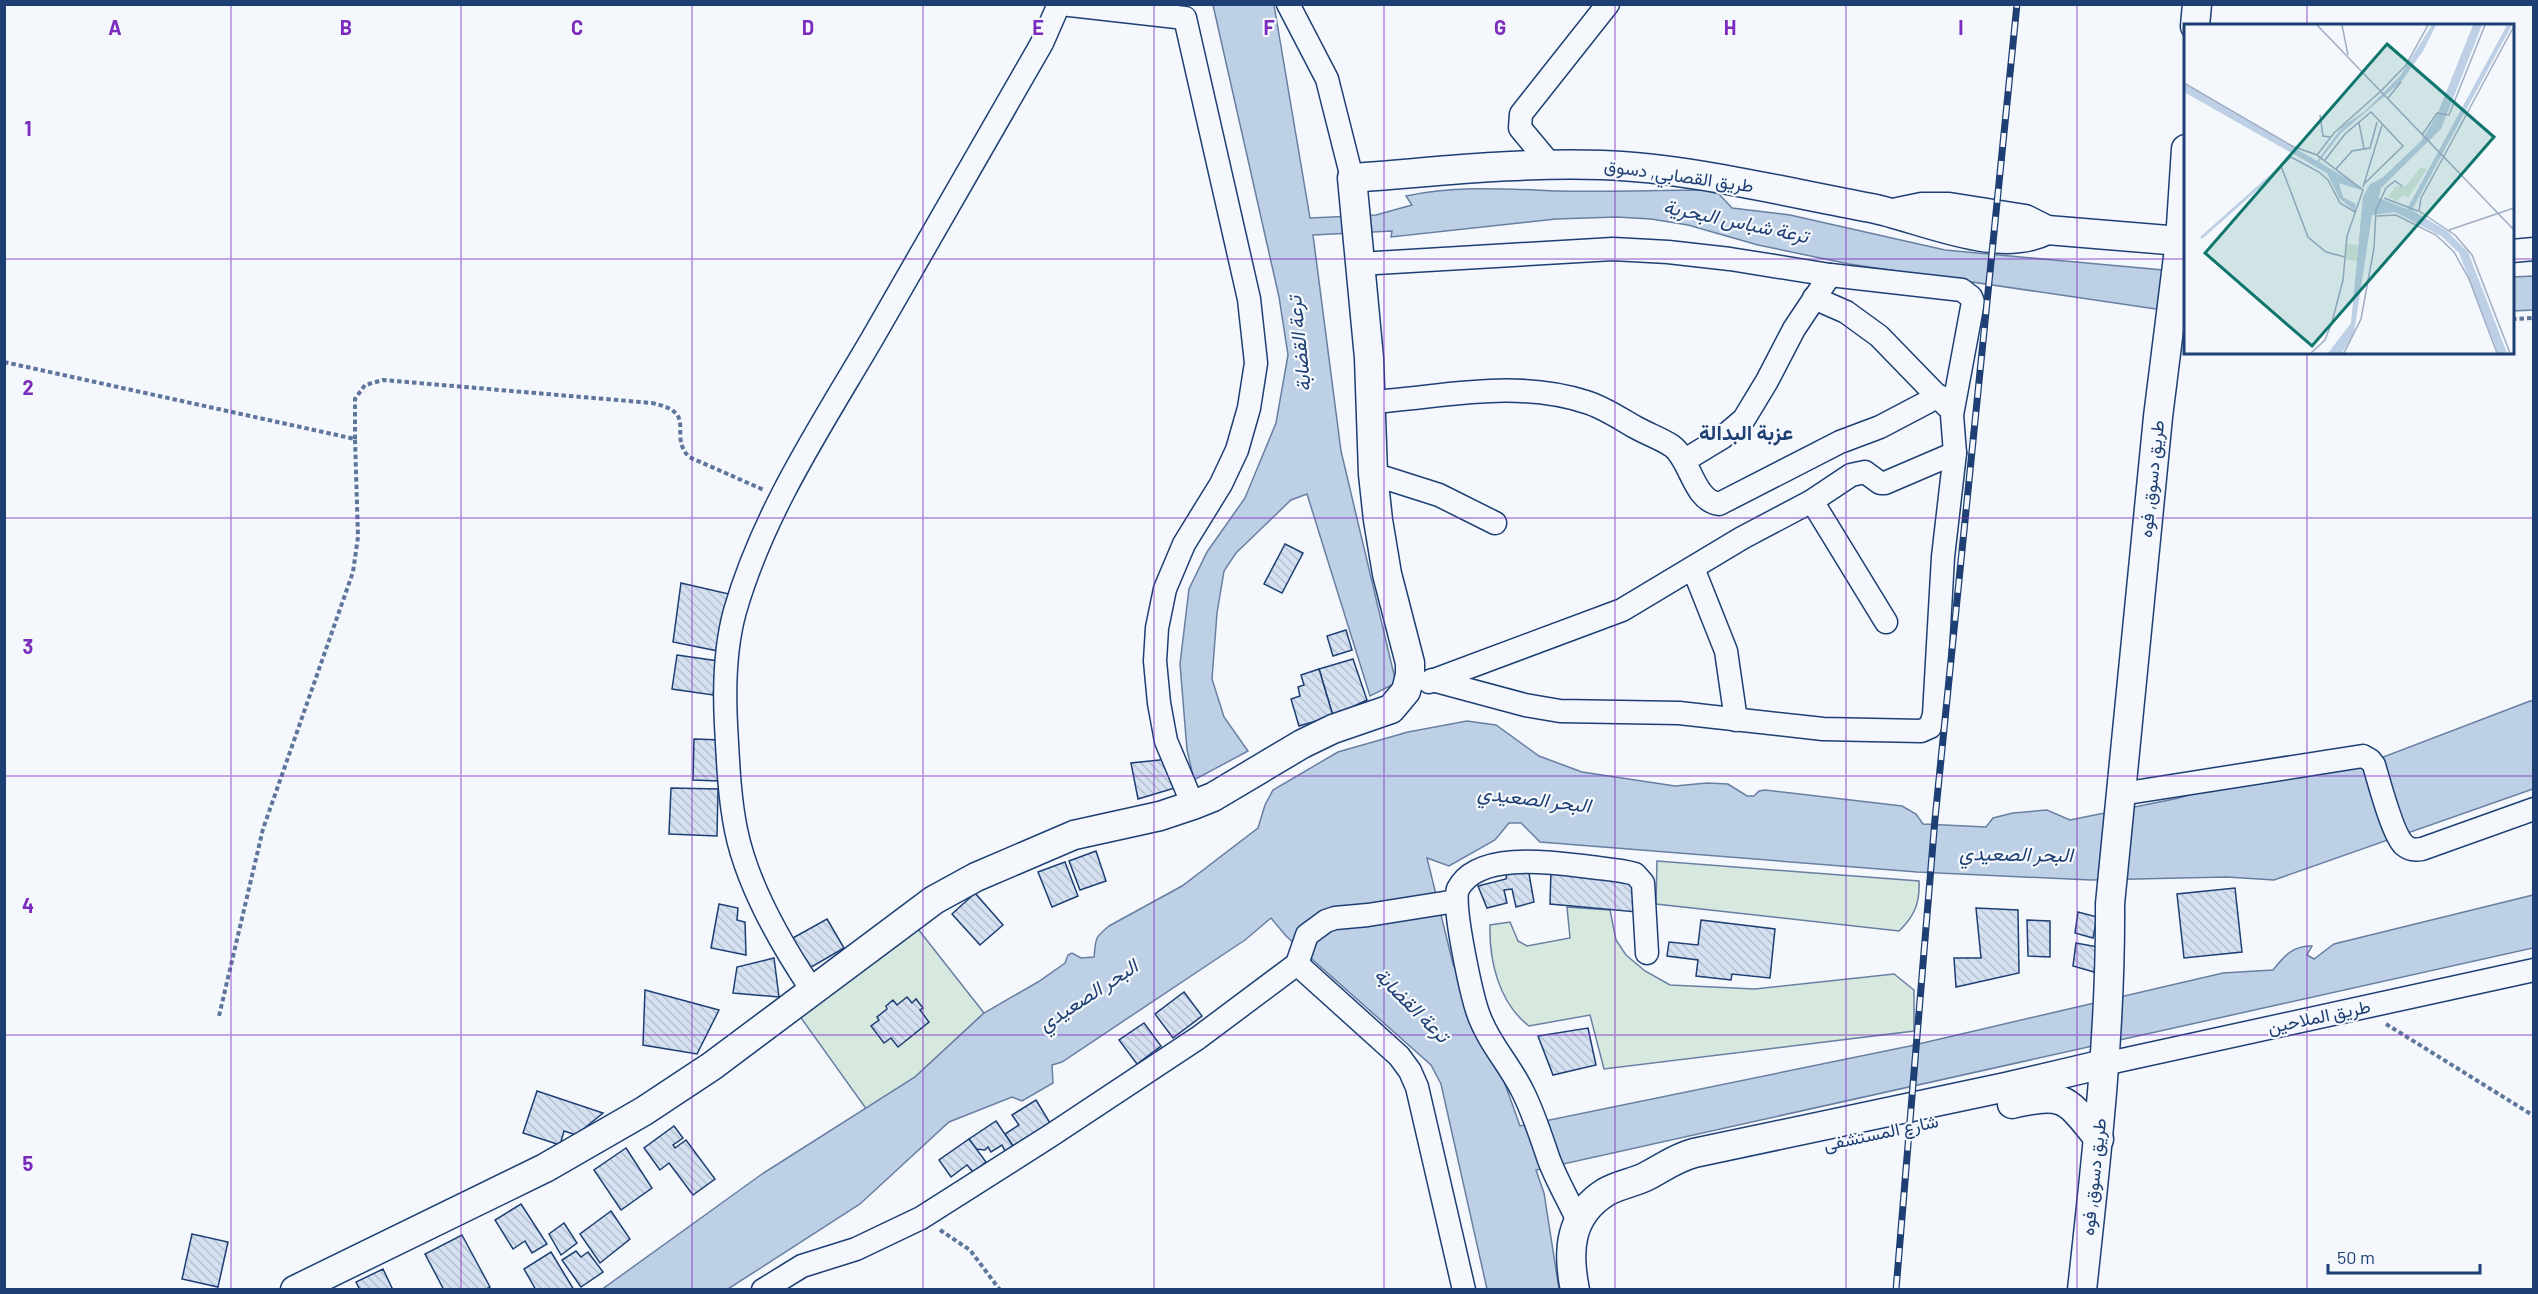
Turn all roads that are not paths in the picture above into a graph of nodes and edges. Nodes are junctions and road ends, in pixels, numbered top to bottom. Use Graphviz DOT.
graph roads {
  1 [pos="1060,4"];
  2 [pos="1288,4"];
  3 [pos="1608,4"];
  4 [pos="2197,4"];
  5 [pos="2195,24"];
  6 [pos="1550,164"];
  7 [pos="1352,178"];
  8 [pos="2184,195"];
  9 [pos="2182,241"];
  10 [pos="1357,242"];
  11 [pos="2534,249"];
  12 [pos="2514,251"];
  13 [pos="1830,275"];
  14 [pos="1814,298"];
  15 [pos="2178,329"];
  16 [pos="1939,396"];
  17 [pos="1372,402"];
  18 [pos="1952,415"];
  19 [pos="1955,453"];
  20 [pos="1684,460"];
  21 [pos="1373,474"];
  22 [pos="1812,501"];
  23 [pos="1495,523"];
  24 [pos="1693,568"];
  25 [pos="1886,622"];
  26 [pos="1432,680"];
  27 [pos="1406,691"];
  28 [pos="1736,720"];
  29 [pos="1203,801"];
  30 [pos="2120,801"];
  31 [pos="2534,809"];
  32 [pos="1456,901"];
  33 [pos="1647,953"];
  34 [pos="1297,964"];
  35 [pos="2534,970"];
  36 [pos="812,990"];
  37 [pos="2104,1064"];
  38 [pos="2008,1096"];
  39 [pos="2099,1139"];
  40 [pos="1578,1221"];
  41 [pos="295,1290"];
  42 [pos="763,1290"];
  43 [pos="1464,1290"];
  44 [pos="1575,1290"];
  45 [pos="2082,1290"];
  1 -- 29 [label="street"];
  1 -- 36 [label="street"];
  2 -- 7 [label="street"];
  3 -- 6 [label="street"];
  4 -- 5 [label="main road"];
  6 -- 7 [label="main road, طريق القصابي, دسوق"];
  6 -- 9 [label="main road, طريق القصابي, دسوق"];
  7 -- 10 [label="main road"];
  8 -- 9 [label="main road, طريق دسوق, فوه"];
  9 -- 15 [label="main road, طريق دسوق, فوه"];
  10 -- 13 [label="street"];
  10 -- 17 [label="main road"];
  11 -- 12 [label="street"];
  13 -- 14 [label="street"];
  13 -- 18 [label="street"];
  14 -- 16 [label="street"];
  14 -- 20 [label="street"];
  15 -- 30 [label="main road, طريق دسوق, فوه"];
  16 -- 18 [label="street"];
  16 -- 20 [label="street"];
  17 -- 20 [label="street"];
  17 -- 21 [label="main road"];
  18 -- 19 [label="street"];
  19 -- 22 [label="street"];
  19 -- 28 [label="street"];
  21 -- 23 [label="street"];
  21 -- 27 [label="main road"];
  22 -- 24 [label="street"];
  22 -- 25 [label="street"];
  24 -- 26 [label="street"];
  24 -- 28 [label="street"];
  26 -- 27 [label="street"];
  26 -- 28 [label="street"];
  27 -- 29 [label="main road"];
  29 -- 36 [label="main road"];
  30 -- 31 [label="street"];
  30 -- 37 [label="main road, طريق دسوق, فوه"];
  32 -- 33 [label="street"];
  32 -- 34 [label="street"];
  32 -- 40 [label="street"];
  34 -- 42 [label="street"];
  34 -- 43 [label="street"];
  35 -- 37 [label="street, طريق الملاحين"];
  36 -- 41 [label="main road"];
  37 -- 38 [label="main road, شارع المستشفى"];
  37 -- 39 [label="main road, طريق دسوق, فوه"];
  38 -- 39 [label="main road, شارع المستشفى"];
  38 -- 40 [label="main road, شارع المستشفى"];
  39 -- 45 [label="main road, طريق دسوق, فوه"];
  40 -- 44 [label="main road, شارع المستشفى"];
}
